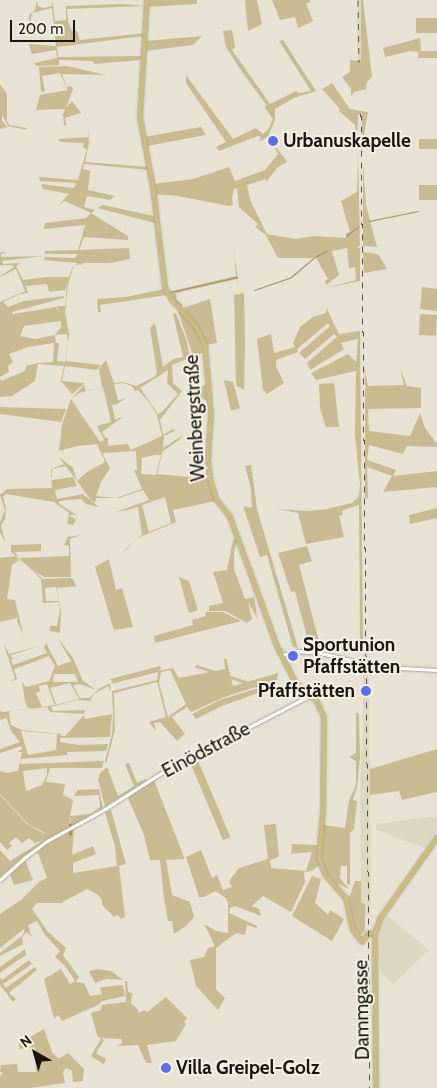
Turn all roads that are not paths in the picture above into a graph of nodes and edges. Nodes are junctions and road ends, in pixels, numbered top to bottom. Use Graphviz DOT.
graph roads {
  1 [pos="147,0"];
  2 [pos="282,656"];
  3 [pos="437,670"];
  4 [pos="311,695"];
  5 [pos="437,838"];
  6 [pos="0,880"];
  7 [pos="375,934"];
  8 [pos="376,1088"];
  1 -- 2 [label="main road, Weinbergstraße"];
  2 -- 3 [label="street"];
  2 -- 4 [label="main road, Weinbergstraße"];
  4 -- 6 [label="street, Einödstraße"];
  4 -- 7 [label="main road, Weinbergstraße"];
  5 -- 7 [label="main road"];
  7 -- 8 [label="main road, Dammgasse"];
}
